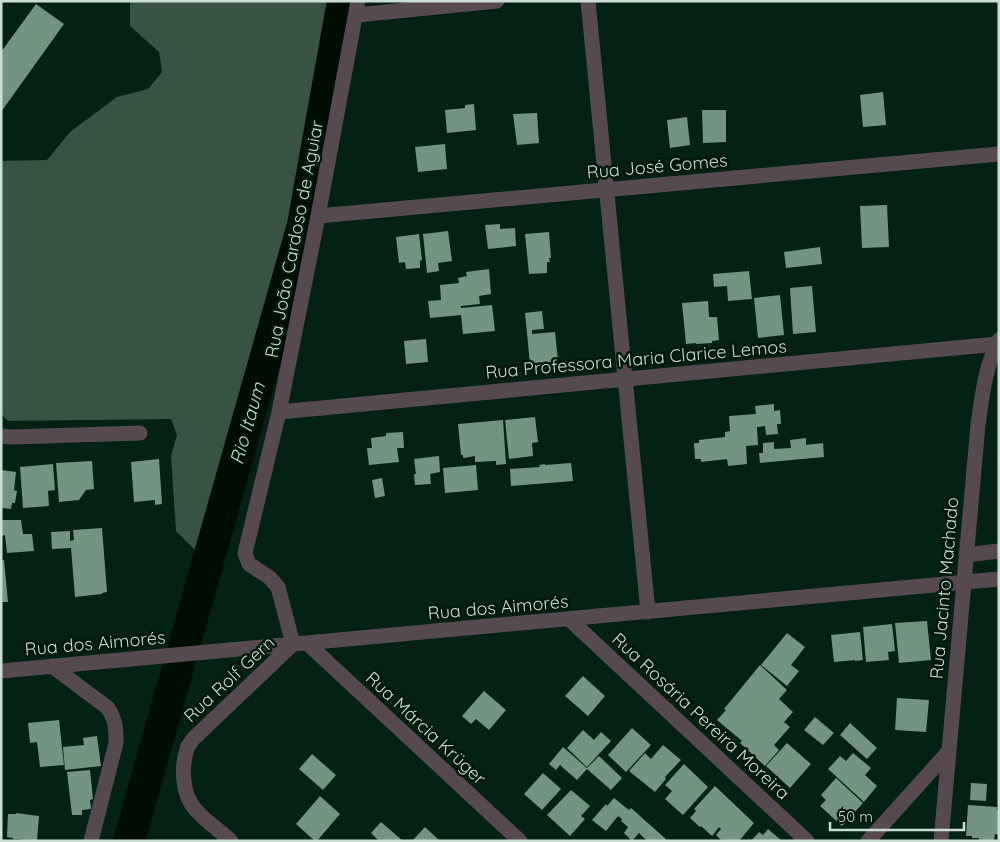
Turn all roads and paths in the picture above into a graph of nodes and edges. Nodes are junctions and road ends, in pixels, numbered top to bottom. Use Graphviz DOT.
graph roads {
  1 [pos="497,1"];
  2 [pos="588,1"];
  3 [pos="357,8"];
  4 [pos="999,154"];
  5 [pos="607,190"];
  6 [pos="318,216"];
  7 [pos="998,342"];
  8 [pos="625,379"];
  9 [pos="279,412"];
  10 [pos="140,433"];
  11 [pos="1,436"];
  12 [pos="999,552"];
  13 [pos="966,555"];
  14 [pos="999,579"];
  15 [pos="964,583"];
  16 [pos="648,612"];
  17 [pos="569,619"];
  18 [pos="300,643"];
  19 [pos="52,666"];
  20 [pos="1,671"];
  21 [pos="948,751"];
  22 [pos="91,841"];
  23 [pos="231,841"];
  24 [pos="520,841"];
  25 [pos="807,841"];
  26 [pos="868,841"];
  27 [pos="941,841"];
  1 -- 3 [label="street"];
  2 -- 5 [label="street"];
  3 -- 6 [label="street, Rua João Cardoso de Aguiar"];
  4 -- 5 [label="street, Rua José Gomes"];
  5 -- 6 [label="street, Rua José Gomes"];
  5 -- 8 [label="street"];
  6 -- 9 [label="street, Rua João Cardoso de Aguiar"];
  7 -- 8 [label="street, Rua Professora Maria Clarice Lemos"];
  7 -- 13 [label="street, Rua Jacinto Machado"];
  8 -- 9 [label="street, Rua Professora Maria Clarice Lemos"];
  8 -- 16 [label="street"];
  9 -- 18 [label="street, Rua João Cardoso de Aguiar"];
  10 -- 11 [label="street"];
  12 -- 13 [label="street"];
  13 -- 15 [label="street, Rua Jacinto Machado"];
  14 -- 15 [label="street, Rua dos Aimorés"];
  15 -- 16 [label="street, Rua dos Aimorés"];
  15 -- 21 [label="street, Rua Jacinto Machado"];
  16 -- 17 [label="street, Rua dos Aimorés"];
  17 -- 18 [label="street, Rua dos Aimorés"];
  17 -- 25 [label="street, Rua Rosária Pereira Moreira"];
  18 -- 19 [label="street, Rua dos Aimorés"];
  18 -- 23 [label="street, Rua Rolf Gern"];
  18 -- 24 [label="street, Rua Márcia Krüger"];
  19 -- 20 [label="street, Rua dos Aimorés"];
  19 -- 22 [label="street"];
  21 -- 26 [label="street"];
  21 -- 27 [label="street, Rua Jacinto Machado"];
}
